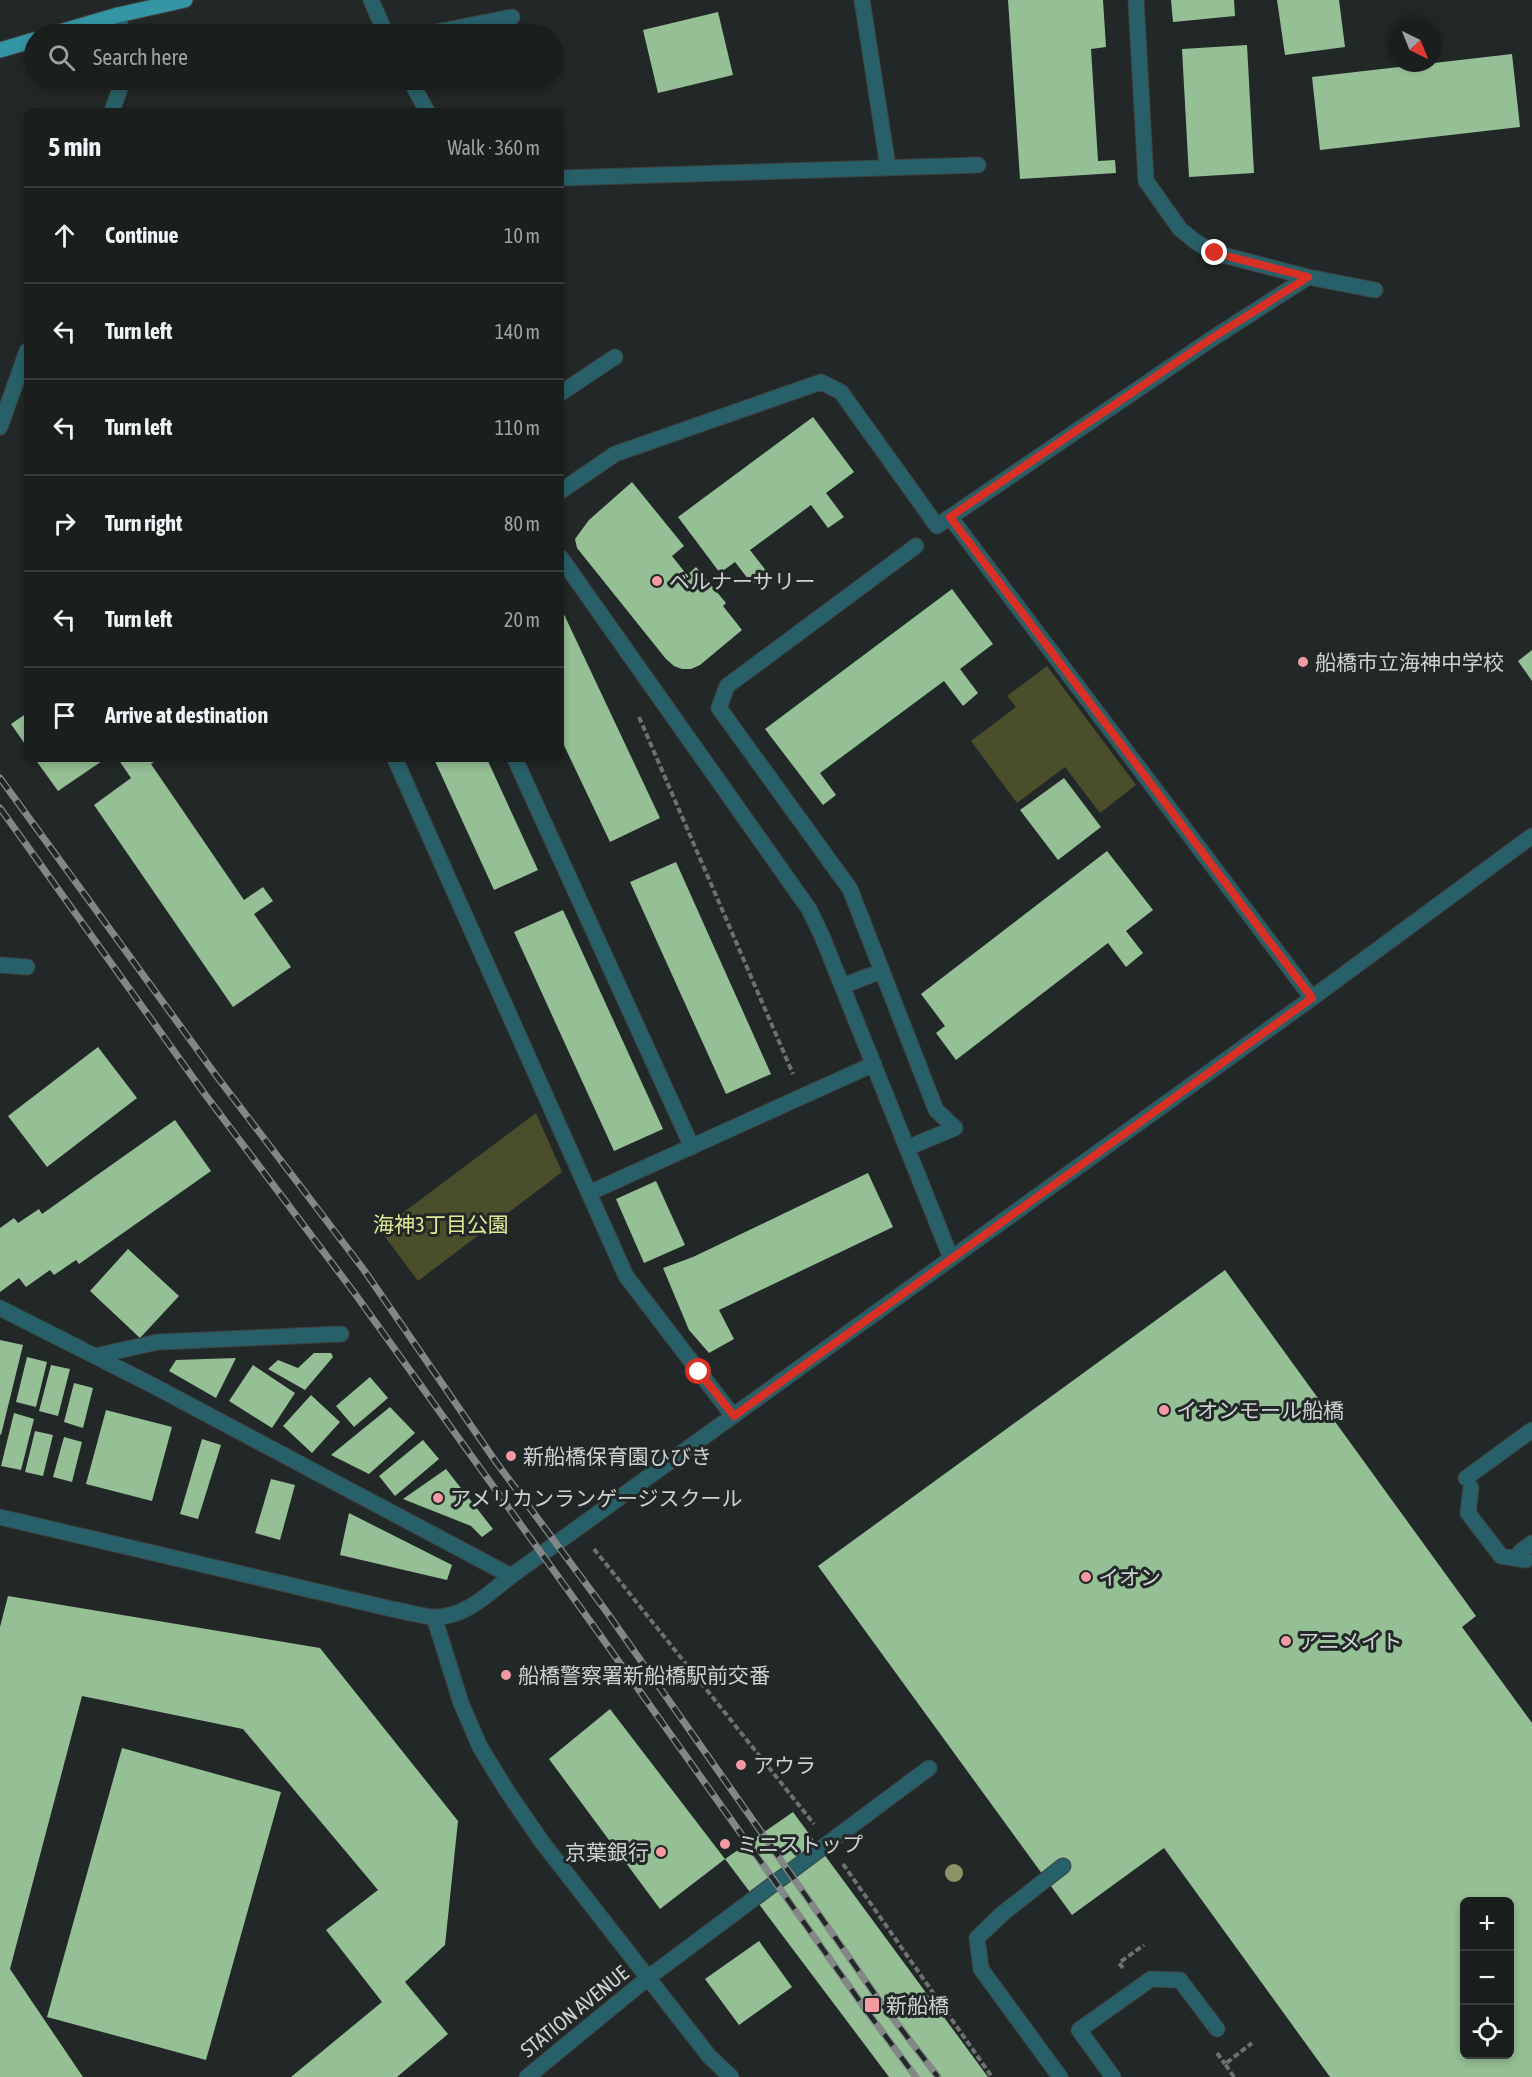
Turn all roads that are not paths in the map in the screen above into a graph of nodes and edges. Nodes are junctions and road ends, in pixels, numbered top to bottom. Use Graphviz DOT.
graph roads {
  1 [pos="185,0"];
  2 [pos="371,0"];
  3 [pos="861,0"];
  4 [pos="1136,0"];
  5 [pos="118,15"];
  6 [pos="512,17"];
  7 [pos="87,24"];
  8 [pos="120,24"];
  9 [pos="382,24"];
  10 [pos="477,24"];
  11 [pos="24,43"];
  12 [pos="0,50"];
  13 [pos="119,90"];
  14 [pos="415,90"];
  15 [pos="113,108"];
  16 [pos="425,108"];
  17 [pos="978,165"];
  18 [pos="888,167"];
  19 [pos="564,178"];
  20 [pos="1308,277"];
  21 [pos="1375,290"];
  22 [pos="615,357"];
  23 [pos="24,359"];
  24 [pos="564,391"];
  25 [pos="0,427"];
  26 [pos="564,490"];
  27 [pos="950,517"];
  28 [pos="916,546"];
  29 [pos="564,562"];
  30 [pos="396,762"];
  31 [pos="516,762"];
  32 [pos="1532,836"];
  33 [pos="0,965"];
  34 [pos="27,967"];
  35 [pos="882,971"];
  36 [pos="842,986"];
  37 [pos="1312,998"];
  38 [pos="874,1064"];
  39 [pos="692,1147"];
  40 [pos="907,1148"];
  41 [pos="589,1193"];
  42 [pos="951,1258"];
  43 [pos="0,1308"];
  44 [pos="341,1334"];
  45 [pos="95,1356"];
  46 [pos="734,1416"];
  47 [pos="1532,1430"];
  48 [pos="0,1517"];
  49 [pos="1526,1552"];
  50 [pos="510,1576"];
  51 [pos="434,1617"];
  52 [pos="929,1768"];
  53 [pos="1063,1866"];
  54 [pos="649,1977"];
  55 [pos="1216,2029"];
  56 [pos="527,2077"];
  57 [pos="731,2077"];
  58 [pos="1060,2077"];
  59 [pos="1113,2077"];
  1 -- 5 [label="main road"];
  2 -- 9 [label="street"];
  3 -- 18 [label="street"];
  4 -- 20 [label="street"];
  5 -- 7 [label="main road"];
  5 -- 8 [label="street"];
  6 -- 10 [label="street"];
  11 -- 12 [label="main road"];
  13 -- 15 [label="street"];
  14 -- 16 [label="street"];
  17 -- 18 [label="street"];
  18 -- 19 [label="street"];
  20 -- 21 [label="street"];
  20 -- 27 [label="street"];
  22 -- 24 [label="street"];
  23 -- 25 [label="street"];
  26 -- 27 [label="street"];
  27 -- 37 [label="street"];
  28 -- 35 [label="street"];
  29 -- 36 [label="street"];
  30 -- 41 [label="street"];
  31 -- 39 [label="street"];
  32 -- 37 [label="street"];
  33 -- 34 [label="street"];
  35 -- 36 [label="street"];
  35 -- 40 [label="street"];
  36 -- 38 [label="street"];
  37 -- 42 [label="street"];
  38 -- 39 [label="street"];
  38 -- 40 [label="street"];
  39 -- 41 [label="street"];
  40 -- 42 [label="street"];
  41 -- 46 [label="street"];
  42 -- 46 [label="street"];
  43 -- 45 [label="street"];
  44 -- 45 [label="street"];
  45 -- 50 [label="street"];
  46 -- 50 [label="street"];
  47 -- 49 [label="street"];
  48 -- 51 [label="street"];
  50 -- 51 [label="street"];
  51 -- 54 [label="street"];
  52 -- 54 [label="street, STATION AVENUE"];
  53 -- 58 [label="street"];
  54 -- 56 [label="street, STATION AVENUE"];
  54 -- 57 [label="street"];
  55 -- 59 [label="street"];
}
